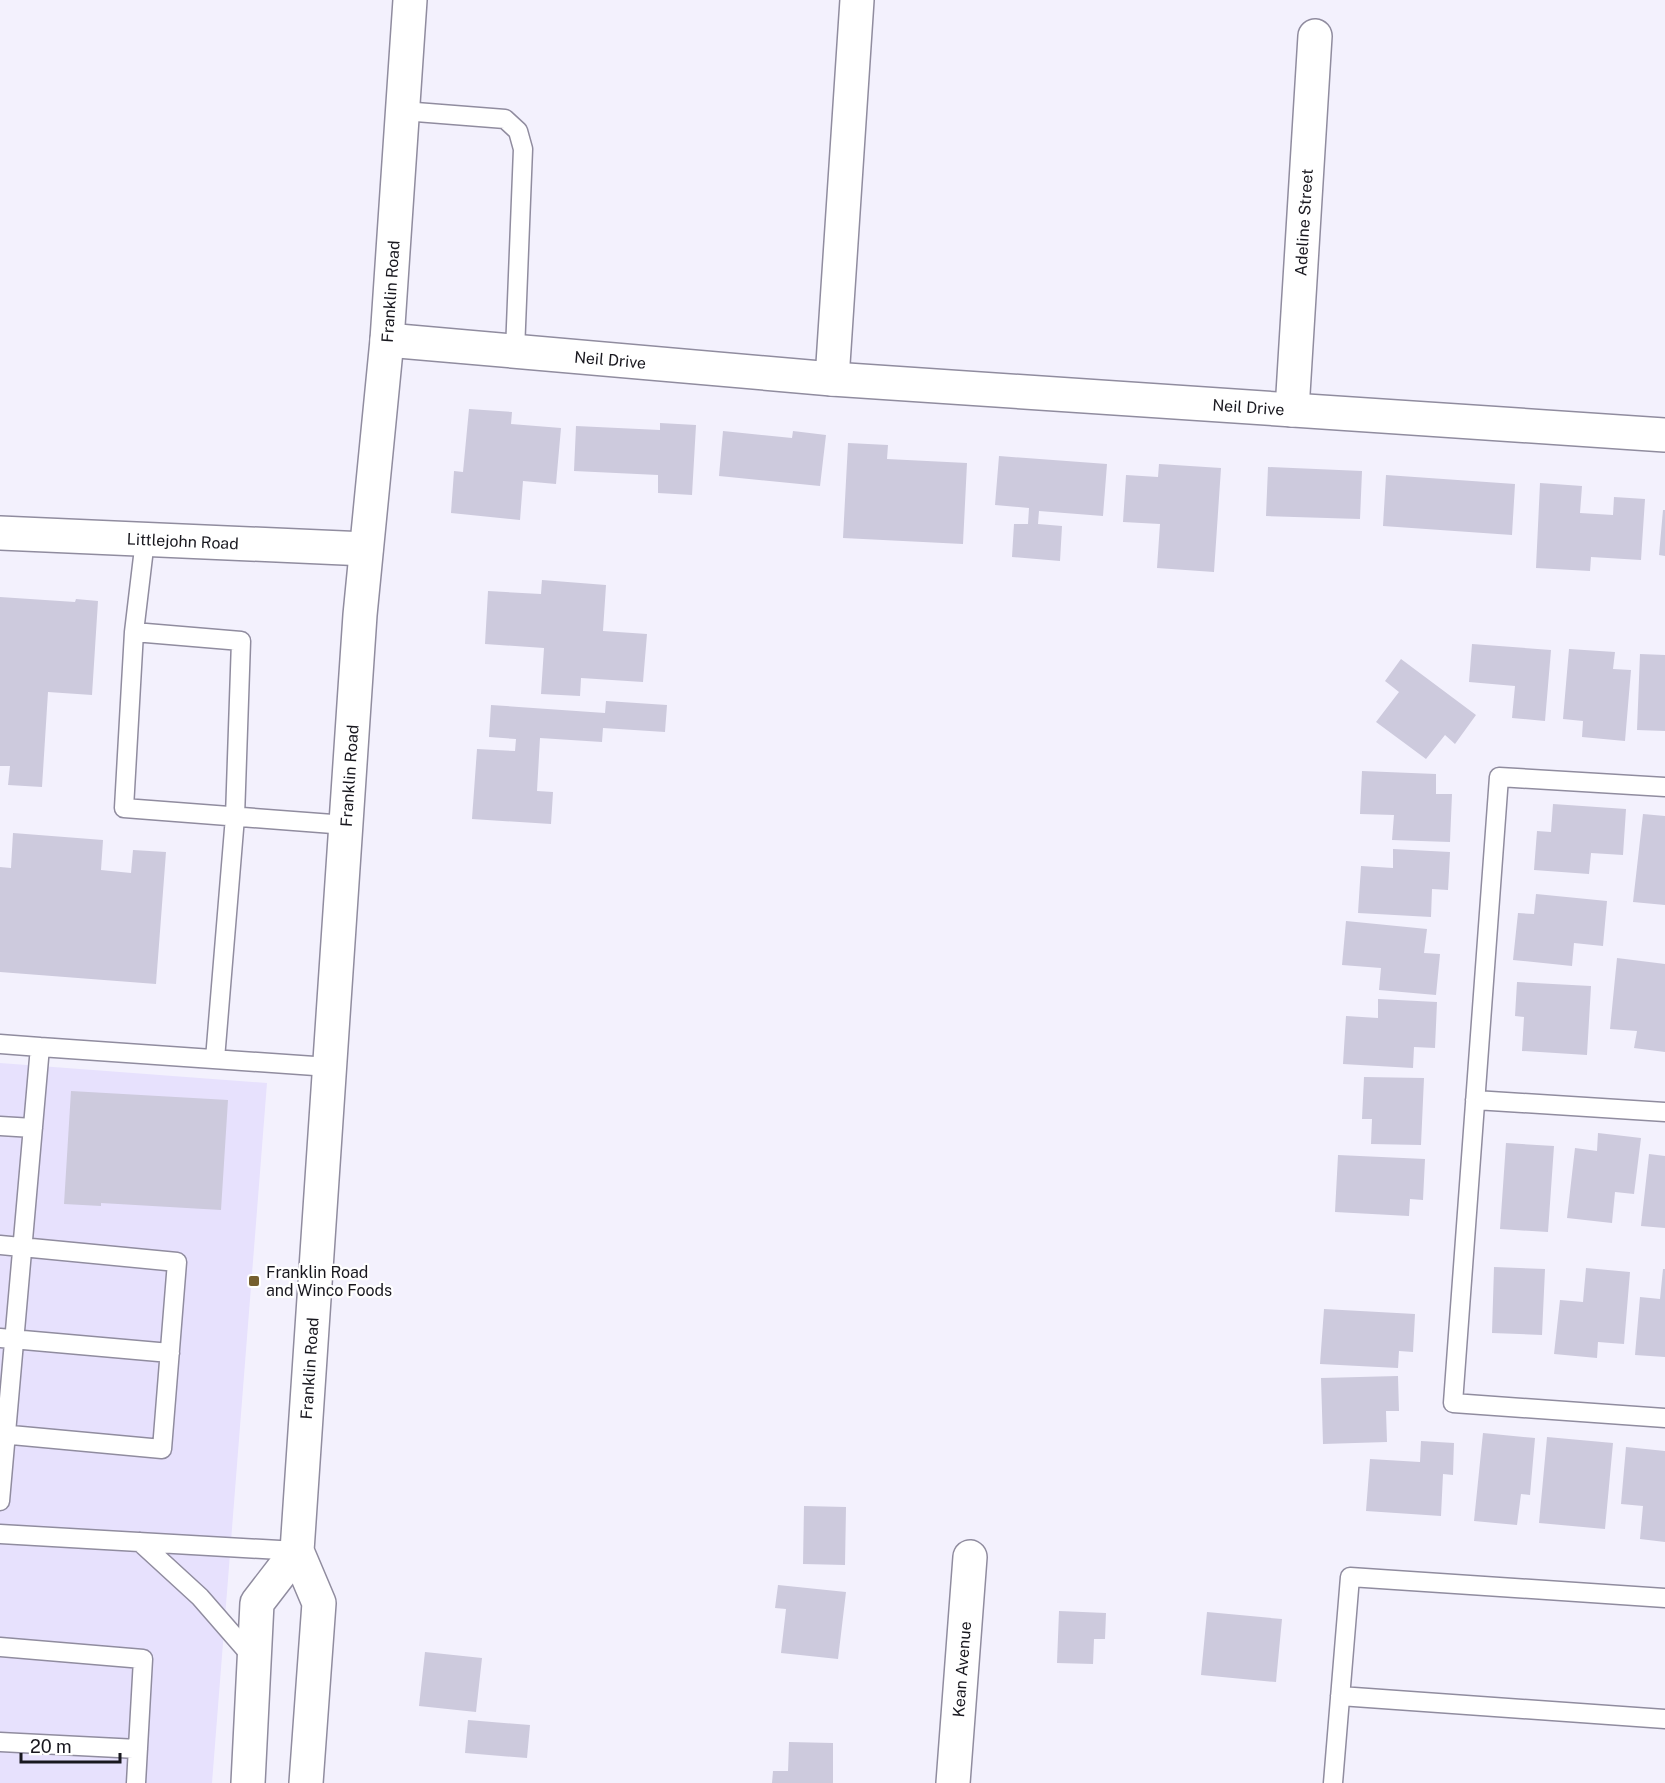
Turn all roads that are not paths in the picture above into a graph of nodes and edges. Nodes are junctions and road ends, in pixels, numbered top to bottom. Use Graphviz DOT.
graph roads {
  1 [pos="410,0"];
  2 [pos="857,0"];
  3 [pos="1315,36"];
  4 [pos="403,111"];
  5 [pos="387,340"];
  6 [pos="514,351"];
  7 [pos="832,379"];
  8 [pos="1292,410"];
  9 [pos="1665,435"];
  10 [pos="0,533"];
  11 [pos="145,540"];
  12 [pos="366,549"];
  13 [pos="134,632"];
  14 [pos="1665,788"];
  15 [pos="235,817"];
  16 [pos="346,825"];
  17 [pos="0,1044"];
  18 [pos="40,1047"];
  19 [pos="215,1059"];
  20 [pos="329,1067"];
  21 [pos="1475,1100"];
  22 [pos="1665,1112"];
  23 [pos="0,1126"];
  24 [pos="33,1128"];
  25 [pos="0,1245"];
  26 [pos="22,1246"];
  27 [pos="7,1339"];
  28 [pos="170,1353"];
  29 [pos="1665,1418"];
  30 [pos="3,1435"];
  31 [pos="0,1501"];
  32 [pos="0,1534"];
  33 [pos="140,1542"];
  34 [pos="297,1551"];
  35 [pos="970,1557"];
  36 [pos="1665,1598"];
  37 [pos="0,1647"];
  38 [pos="254,1659"];
  39 [pos="1340,1696"];
  40 [pos="1665,1719"];
  41 [pos="0,1742"];
  42 [pos="138,1749"];
  43 [pos="136,1783"];
  44 [pos="248,1783"];
  45 [pos="306,1783"];
  46 [pos="953,1783"];
  47 [pos="1333,1783"];
  1 -- 4 [label="street, Franklin Road"];
  2 -- 7 [label="street"];
  3 -- 8 [label="street, Adeline Street"];
  4 -- 5 [label="street, Franklin Road"];
  4 -- 6 [label="lane"];
  5 -- 6 [label="street, Neil Drive"];
  5 -- 12 [label="street, Franklin Road"];
  6 -- 7 [label="street, Neil Drive"];
  7 -- 8 [label="street, Neil Drive"];
  8 -- 9 [label="street, Neil Drive"];
  10 -- 11 [label="street, Littlejohn Road"];
  11 -- 12 [label="street, Littlejohn Road"];
  11 -- 13 [label="lane"];
  12 -- 16 [label="street, Franklin Road"];
  13 -- 15 [label="lane"];
  13 -- 15 [label="lane"];
  14 -- 21 [label="lane"];
  15 -- 16 [label="lane"];
  15 -- 19 [label="lane"];
  16 -- 20 [label="street, Franklin Road"];
  17 -- 18 [label="lane"];
  18 -- 19 [label="lane"];
  18 -- 24 [label="lane"];
  19 -- 20 [label="lane"];
  20 -- 34 [label="street, Franklin Road"];
  21 -- 22 [label="lane"];
  21 -- 29 [label="lane"];
  23 -- 24 [label="lane"];
  24 -- 26 [label="lane"];
  25 -- 26 [label="lane"];
  26 -- 27 [label="lane"];
  26 -- 28 [label="lane"];
  27 -- 28 [label="lane"];
  27 -- 30 [label="lane"];
  28 -- 30 [label="lane"];
  30 -- 31 [label="lane"];
  32 -- 33 [label="lane"];
  33 -- 34 [label="lane"];
  33 -- 38 [label="lane"];
  34 -- 38 [label="street"];
  34 -- 45 [label="street, Franklin Road"];
  35 -- 46 [label="street, Kean Avenue"];
  36 -- 39 [label="lane"];
  37 -- 42 [label="lane"];
  38 -- 44 [label="street"];
  39 -- 40 [label="lane"];
  39 -- 47 [label="lane"];
  41 -- 42 [label="lane"];
  42 -- 43 [label="lane"];
}
